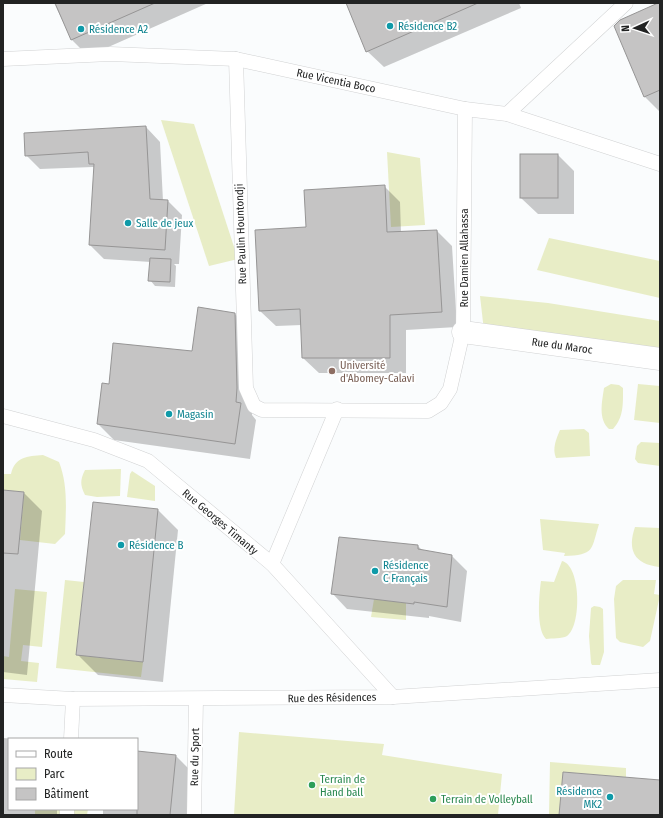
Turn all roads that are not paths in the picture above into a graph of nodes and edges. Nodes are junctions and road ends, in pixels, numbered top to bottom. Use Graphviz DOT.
graph roads {
  1 [pos="626,3"];
  2 [pos="3,59"];
  3 [pos="236,59"];
  4 [pos="465,109"];
  5 [pos="507,114"];
  6 [pos="660,164"];
  7 [pos="463,332"];
  8 [pos="660,359"];
  9 [pos="337,409"];
  10 [pos="3,416"];
  11 [pos="272,564"];
  12 [pos="660,680"];
  13 [pos="3,695"];
  14 [pos="393,697"];
  15 [pos="72,699"];
  16 [pos="196,699"];
  17 [pos="70,738"];
  18 [pos="194,815"];
  1 -- 5 [label="lane"];
  2 -- 3 [label="lane, Rue Vicentia Boco"];
  3 -- 4 [label="lane, Rue Vicentia Boco"];
  3 -- 9 [label="lane, Rue Paulin Hountondji"];
  4 -- 5 [label="lane, Rue Vicentia Boco"];
  4 -- 7 [label="lane, Rue Damien Allahassa"];
  5 -- 6 [label="lane, Rue Vicentia Boco"];
  7 -- 8 [label="street, Rue du Maroc"];
  7 -- 9 [label="lane, Rue Damien Allahassa"];
  9 -- 11 [label="lane"];
  10 -- 11 [label="lane, Rue Georges Timanty"];
  11 -- 14 [label="lane, Rue Georges Timanty"];
  12 -- 14 [label="lane, Rue des Résidences"];
  13 -- 15 [label="lane, Rue des Résidences"];
  14 -- 16 [label="lane, Rue des Résidences"];
  15 -- 16 [label="lane, Rue des Résidences"];
  15 -- 17 [label="lane"];
  16 -- 18 [label="lane, Rue du Sport"];
}
